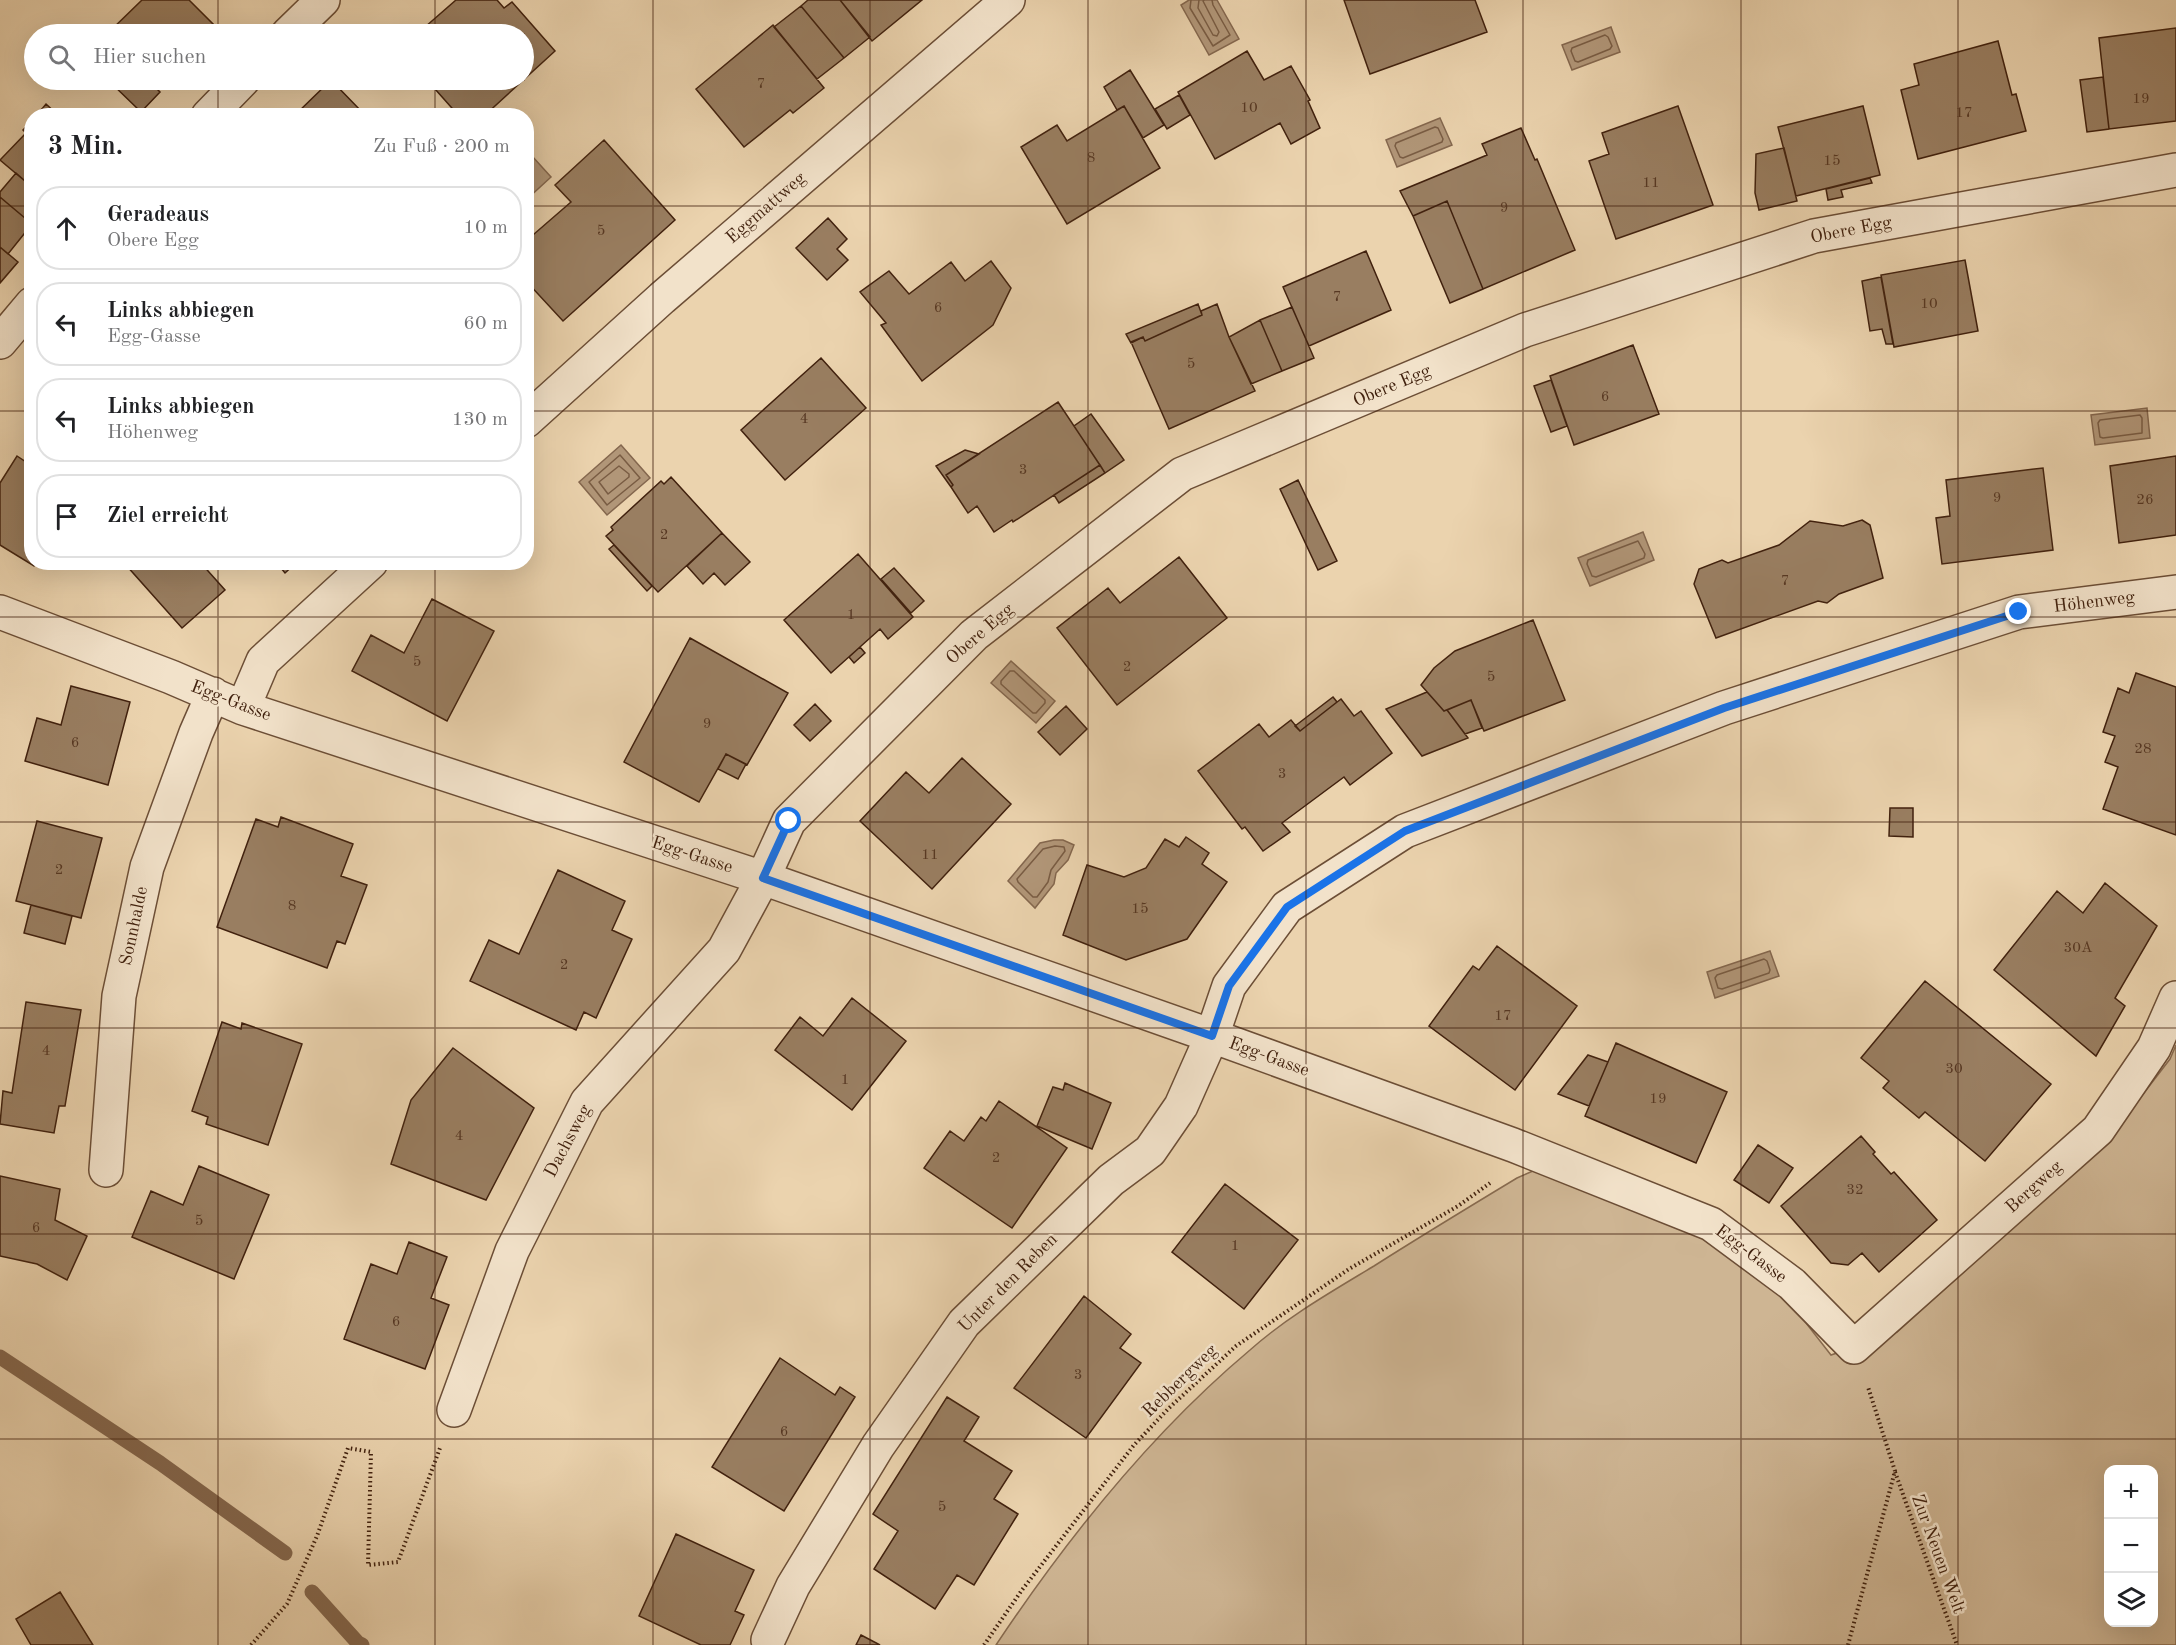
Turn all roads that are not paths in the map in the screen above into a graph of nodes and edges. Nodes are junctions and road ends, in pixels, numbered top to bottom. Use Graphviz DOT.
graph roads {
  1 [pos="323,0"];
  2 [pos="1008,0"];
  3 [pos="298,24"];
  4 [pos="233,90"];
  5 [pos="216,108"];
  6 [pos="2176,170"];
  7 [pos="24,314"];
  8 [pos="0,342"];
  9 [pos="534,414"];
  10 [pos="362,570"];
  11 [pos="2176,592"];
  12 [pos="0,612"];
  13 [pos="213,694"];
  14 [pos="243,708"];
  15 [pos="763,878"];
  16 [pos="2176,998"];
  17 [pos="1212,1036"];
  18 [pos="106,1170"];
  19 [pos="1854,1347"];
  20 [pos="454,1410"];
  21 [pos="768,1640"];
  1 -- 3 [label="street"];
  2 -- 9 [label="street, Eggmattweg"];
  4 -- 5 [label="street"];
  6 -- 15 [label="street, Obere Egg"];
  7 -- 8 [label="street"];
  10 -- 14 [label="street"];
  11 -- 17 [label="street, Höhenweg"];
  12 -- 13 [label="street, Egg-Gasse"];
  13 -- 14 [label="street, Egg-Gasse"];
  13 -- 18 [label="street, Sonnhalde"];
  14 -- 15 [label="street, Egg-Gasse"];
  15 -- 17 [label="street, Egg-Gasse"];
  15 -- 20 [label="street, Dachsweg"];
  16 -- 19 [label="street, Bergweg"];
  17 -- 19 [label="street, Egg-Gasse"];
  17 -- 21 [label="street, Unter den Reben"];
}
